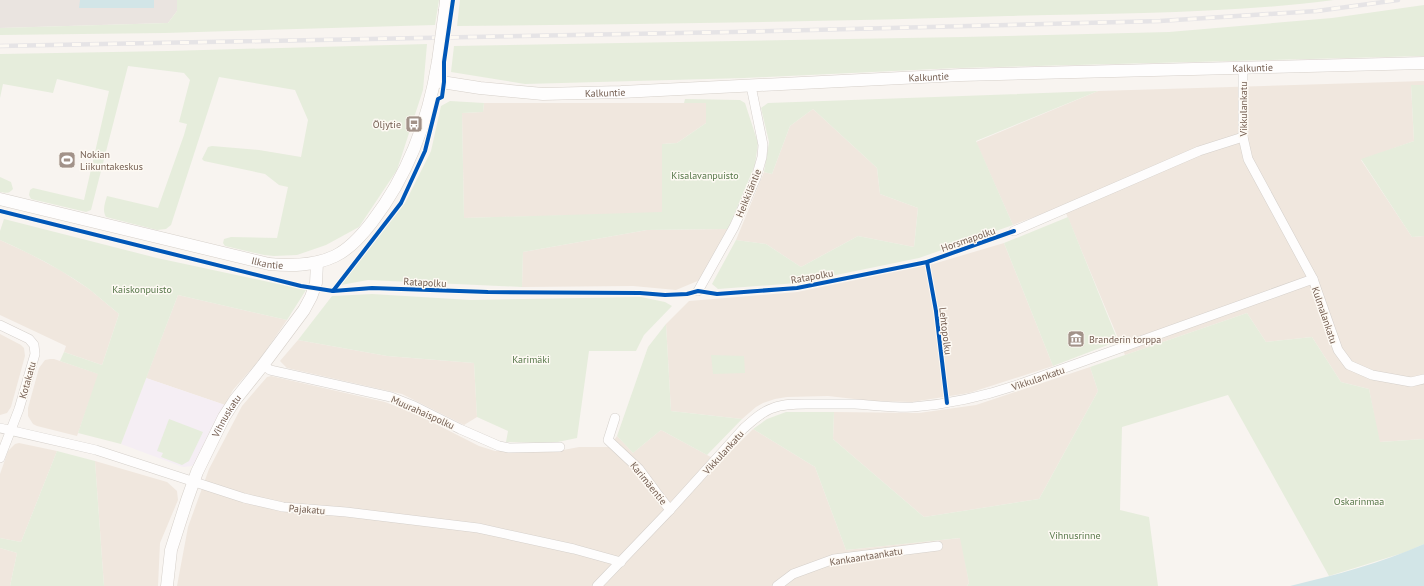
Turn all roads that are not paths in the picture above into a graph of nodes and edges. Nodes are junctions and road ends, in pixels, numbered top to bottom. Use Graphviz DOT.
graph roads {
  1 [pos="446,5"];
  2 [pos="1424,63"];
  3 [pos="1243,69"];
  4 [pos="435,81"];
  5 [pos="751,86"];
  6 [pos="1243,137"];
  7 [pos="0,199"];
  8 [pos="1014,231"];
  9 [pos="316,263"];
  10 [pos="1313,279"];
  11 [pos="698,291"];
  12 [pos="0,325"];
  13 [pos="263,366"];
  14 [pos="1424,379"];
  15 [pos="615,418"];
  16 [pos="0,428"];
  17 [pos="11,430"];
  18 [pos="560,447"];
  19 [pos="0,458"];
  20 [pos="194,481"];
  21 [pos="670,510"];
  22 [pos="938,546"];
  23 [pos="621,562"];
  24 [pos="168,586"];
  25 [pos="597,586"];
  26 [pos="777,586"];
  1 -- 4 [label="street, bridge"];
  2 -- 3 [label="street, Kalkuntie"];
  3 -- 5 [label="street, Kalkuntie"];
  3 -- 6 [label="street, Vikkulankatu"];
  4 -- 5 [label="street, Kalkuntie"];
  4 -- 9 [label="street, Ilkantie"];
  5 -- 11 [label="street, Heikkiläntie"];
  6 -- 8 [label="street"];
  6 -- 10 [label="street, Vikkulankatu"];
  7 -- 9 [label="street, Ilkantie"];
  9 -- 13 [label="street, Vihnuskatu"];
  10 -- 14 [label="street, Kulmalankatu"];
  10 -- 21 [label="street, Vikkulankatu"];
  12 -- 17 [label="street, Kotakatu"];
  13 -- 18 [label="street, Muurahaispolku"];
  13 -- 20 [label="street, Vihnuskatu"];
  15 -- 21 [label="street, Karimäentie"];
  16 -- 17 [label="street, Pajakatu"];
  17 -- 19 [label="street, Kotakatu"];
  17 -- 20 [label="street, Pajakatu"];
  20 -- 23 [label="street, Pajakatu"];
  20 -- 24 [label="street, Vihnuskatu"];
  21 -- 23 [label="street, Vikkulankatu"];
  22 -- 26 [label="street, Kankaantaankatu"];
  23 -- 25 [label="street, Vikkulankatu"];
}
